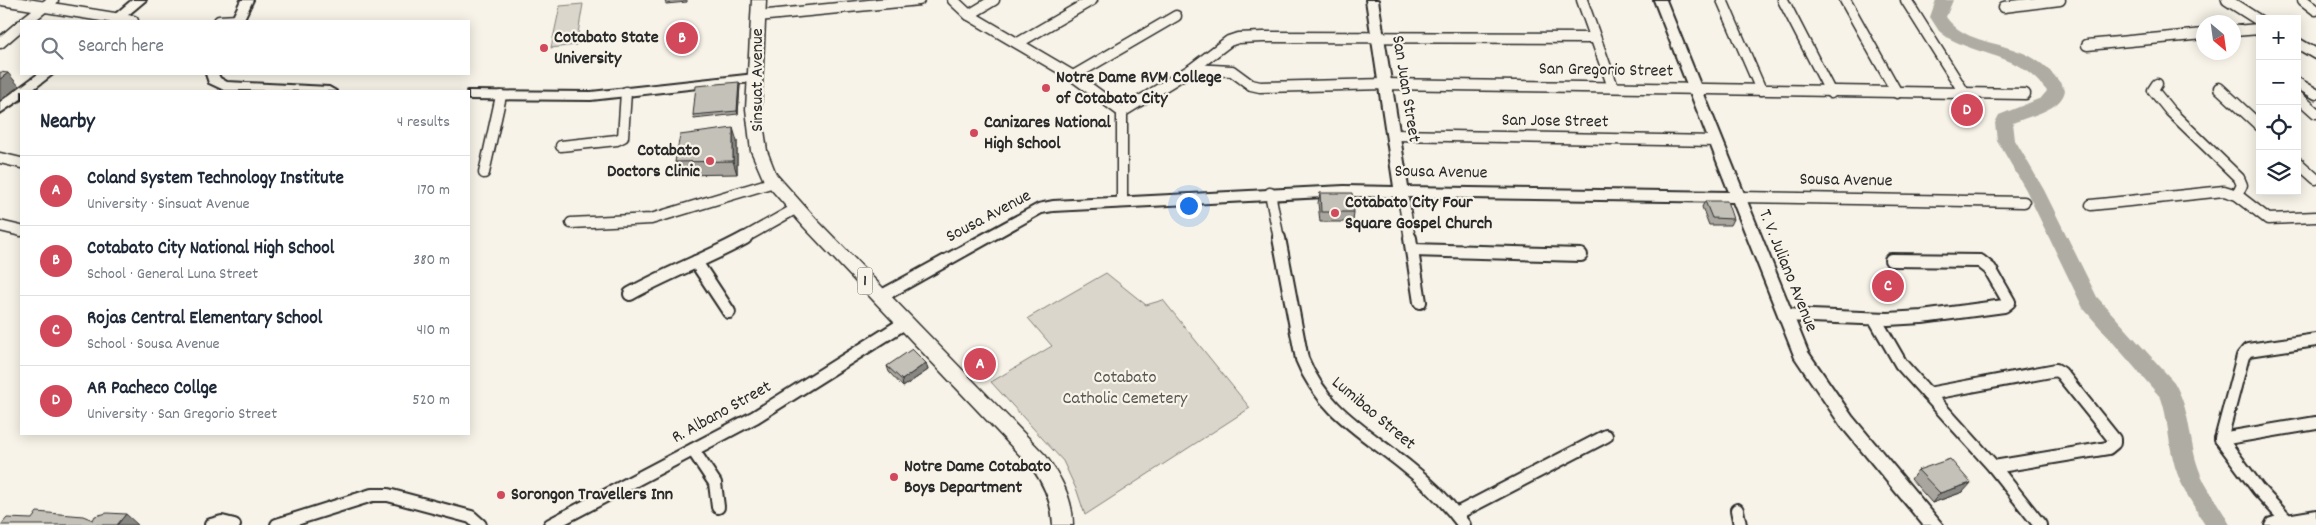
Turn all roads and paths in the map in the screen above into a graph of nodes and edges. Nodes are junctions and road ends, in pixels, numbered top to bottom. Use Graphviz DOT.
graph roads {
  1 [pos="2,0"];
  2 [pos="52,0"];
  3 [pos="140,0"];
  4 [pos="247,0"];
  5 [pos="919,0"];
  6 [pos="953,0"];
  7 [pos="994,0"];
  8 [pos="1092,0"];
  9 [pos="1372,0"];
  10 [pos="1582,0"];
  11 [pos="1660,0"];
  12 [pos="1722,0"];
  13 [pos="1783,0"];
  14 [pos="1845,0"];
  15 [pos="1906,0"];
  16 [pos="2060,0"];
  17 [pos="2227,0"];
  18 [pos="2303,0"];
  19 [pos="891,1"];
  20 [pos="2004,6"];
  21 [pos="44,7"];
  22 [pos="759,8"];
  23 [pos="2316,10"];
  24 [pos="968,15"];
  25 [pos="1176,16"];
  26 [pos="2256,18"];
  27 [pos="27,20"];
  28 [pos="115,20"];
  29 [pos="237,20"];
  30 [pos="20,27"];
  31 [pos="2256,29"];
  32 [pos="2241,30"];
  33 [pos="2196,35"];
  34 [pos="1378,38"];
  35 [pos="1594,38"];
  36 [pos="0,43"];
  37 [pos="1018,43"];
  38 [pos="2087,46"];
  39 [pos="2301,46"];
  40 [pos="2316,54"];
  41 [pos="1192,69"];
  42 [pos="45,75"];
  43 [pos="213,75"];
  44 [pos="1073,76"];
  45 [pos="755,78"];
  46 [pos="1385,84"];
  47 [pos="2157,84"];
  48 [pos="2301,85"];
  49 [pos="1613,87"];
  50 [pos="2219,88"];
  51 [pos="1695,89"];
  52 [pos="25,90"];
  53 [pos="309,90"];
  54 [pos="1761,90"];
  55 [pos="626,92"];
  56 [pos="1831,93"];
  57 [pos="1897,93"];
  58 [pos="20,94"];
  59 [pos="1965,94"];
  60 [pos="2025,94"];
  61 [pos="2316,94"];
  62 [pos="470,95"];
  63 [pos="501,96"];
  64 [pos="2301,100"];
  65 [pos="0,109"];
  66 [pos="1122,112"];
  67 [pos="2316,113"];
  68 [pos="2256,122"];
  69 [pos="1394,136"];
  70 [pos="1715,140"];
  71 [pos="562,146"];
  72 [pos="0,158"];
  73 [pos="20,163"];
  74 [pos="2301,166"];
  75 [pos="484,173"];
  76 [pos="2316,179"];
  77 [pos="774,182"];
  78 [pos="1402,191"];
  79 [pos="1270,194"];
  80 [pos="2237,195"];
  81 [pos="1738,197"];
  82 [pos="1122,202"];
  83 [pos="2024,202"];
  84 [pos="2091,205"];
  85 [pos="797,208"];
  86 [pos="2316,217"];
  87 [pos="571,223"];
  88 [pos="0,226"];
  89 [pos="20,231"];
  90 [pos="1412,250"];
  91 [pos="1581,254"];
  92 [pos="1891,260"];
  93 [pos="696,262"];
  94 [pos="630,294"];
  95 [pos="880,297"];
  96 [pos="1420,302"];
  97 [pos="729,312"];
  98 [pos="1784,315"];
  99 [pos="1875,319"];
  100 [pos="906,322"];
  101 [pos="2316,340"];
  102 [pos="1928,394"];
  103 [pos="2316,423"];
  104 [pos="1606,436"];
  105 [pos="2221,439"];
  106 [pos="693,450"];
  107 [pos="1994,467"];
  108 [pos="718,507"];
  109 [pos="1737,510"];
  110 [pos="1456,514"];
  111 [pos="2316,518"];
  112 [pos="2285,524"];
  113 [pos="211,525"];
  114 [pos="234,525"];
  115 [pos="277,525"];
  116 [pos="480,525"];
  117 [pos="550,525"];
  118 [pos="1063,525"];
  119 [pos="1464,525"];
  120 [pos="1740,525"];
  121 [pos="1934,525"];
  122 [pos="2040,525"];
  1 -- 21 [label="street"];
  2 -- 21 [label="street"];
  3 -- 28 [label="street"];
  4 -- 29 [label="street"];
  5 -- 19 [label="street"];
  6 -- 24 [label="street"];
  7 -- 24 [label="street"];
  8 -- 37 [label="street"];
  9 -- 34 [label="street, San Juan Street"];
  10 -- 35 [label="street"];
  11 -- 51 [label="street, T. V. Juliano Avenue"];
  12 -- 54 [label="street"];
  13 -- 56 [label="street"];
  14 -- 57 [label="street"];
  15 -- 59 [label="street"];
  16 -- 20 [label="street"];
  17 -- 26 [label="street"];
  18 -- 23 [label="street"];
  19 -- 22 [label="street"];
  21 -- 27 [label="street"];
  21 -- 28 [label="street"];
  22 -- 45 [label="main road, Sinsuat Avenue / 1"];
  24 -- 37 [label="street"];
  25 -- 44 [label="street"];
  30 -- 36 [label="street"];
  31 -- 32 [label="street"];
  33 -- 38 [label="street"];
  34 -- 35 [label="street"];
  34 -- 41 [label="street"];
  34 -- 46 [label="street, San Juan Street"];
  35 -- 49 [label="street"];
  37 -- 44 [label="street"];
  39 -- 40 [label="street"];
  41 -- 46 [label="street, San Gregorio Street"];
  41 -- 66 [label="street"];
  42 -- 52 [label="street"];
  43 -- 53 [label="street"];
  44 -- 66 [label="street"];
  45 -- 55 [label="street"];
  45 -- 77 [label="main road, Sinsuat Avenue / 1"];
  46 -- 49 [label="street, San Gregorio Street"];
  46 -- 69 [label="street, San Juan Street"];
  47 -- 80 [label="street"];
  48 -- 61 [label="street"];
  49 -- 51 [label="street, San Gregorio Street"];
  50 -- 68 [label="street"];
  51 -- 54 [label="street, San Gregorio Street"];
  51 -- 70 [label="street, T. V. Juliano Avenue"];
  54 -- 56 [label="street, San Gregorio Street"];
  55 -- 63 [label="street"];
  55 -- 71 [label="street"];
  56 -- 57 [label="street, San Gregorio Street"];
  57 -- 59 [label="street, San Gregorio Street"];
  58 -- 65 [label="street"];
  59 -- 60 [label="street, San Gregorio Street"];
  62 -- 63 [label="street"];
  63 -- 75 [label="street"];
  64 -- 67 [label="street"];
  66 -- 82 [label="street"];
  69 -- 70 [label="street, San Jose Street"];
  69 -- 78 [label="street, San Juan Street"];
  70 -- 81 [label="street, T. V. Juliano Avenue"];
  72 -- 73 [label="street"];
  74 -- 76 [label="street"];
  77 -- 85 [label="main road, Sinsuat Avenue / 1"];
  77 -- 87 [label="street"];
  78 -- 79 [label="street, Sousa Avenue"];
  78 -- 81 [label="street, Sousa Avenue"];
  78 -- 90 [label="street, San Juan Street"];
  79 -- 82 [label="street, Sousa Avenue"];
  79 -- 110 [label="street, Lumibao Street"];
  80 -- 84 [label="street"];
  80 -- 86 [label="street"];
  81 -- 83 [label="street, Sousa Avenue"];
  81 -- 98 [label="street, T. V. Juliano Avenue"];
  82 -- 95 [label="street, Sousa Avenue"];
  85 -- 93 [label="street"];
  85 -- 95 [label="main road, Sinsuat Avenue / 1"];
  88 -- 89 [label="street"];
  90 -- 91 [label="street"];
  90 -- 96 [label="street, San Juan Street"];
  92 -- 99 [label="street"];
  93 -- 94 [label="street"];
  93 -- 97 [label="street"];
  95 -- 100 [label="main road, Sinsuat Avenue / 1"];
  98 -- 99 [label="street"];
  98 -- 121 [label="street, T. V. Juliano Avenue"];
  99 -- 102 [label="street"];
  100 -- 106 [label="street, R. Albano Street"];
  100 -- 118 [label="main road, Sinsuat Avenue / 1"];
  101 -- 105 [label="street"];
  102 -- 107 [label="street"];
  102 -- 107 [label="street"];
  103 -- 105 [label="street"];
  104 -- 110 [label="street"];
  105 -- 112 [label="street"];
  106 -- 108 [label="street"];
  106 -- 117 [label="street, R. Albano Street"];
  107 -- 122 [label="street"];
  109 -- 120 [label="street"];
  110 -- 119 [label="street, Lumibao Street"];
  111 -- 112 [label="street"];
  113 -- 114 [label="street"];
  115 -- 116 [label="street"];
}
